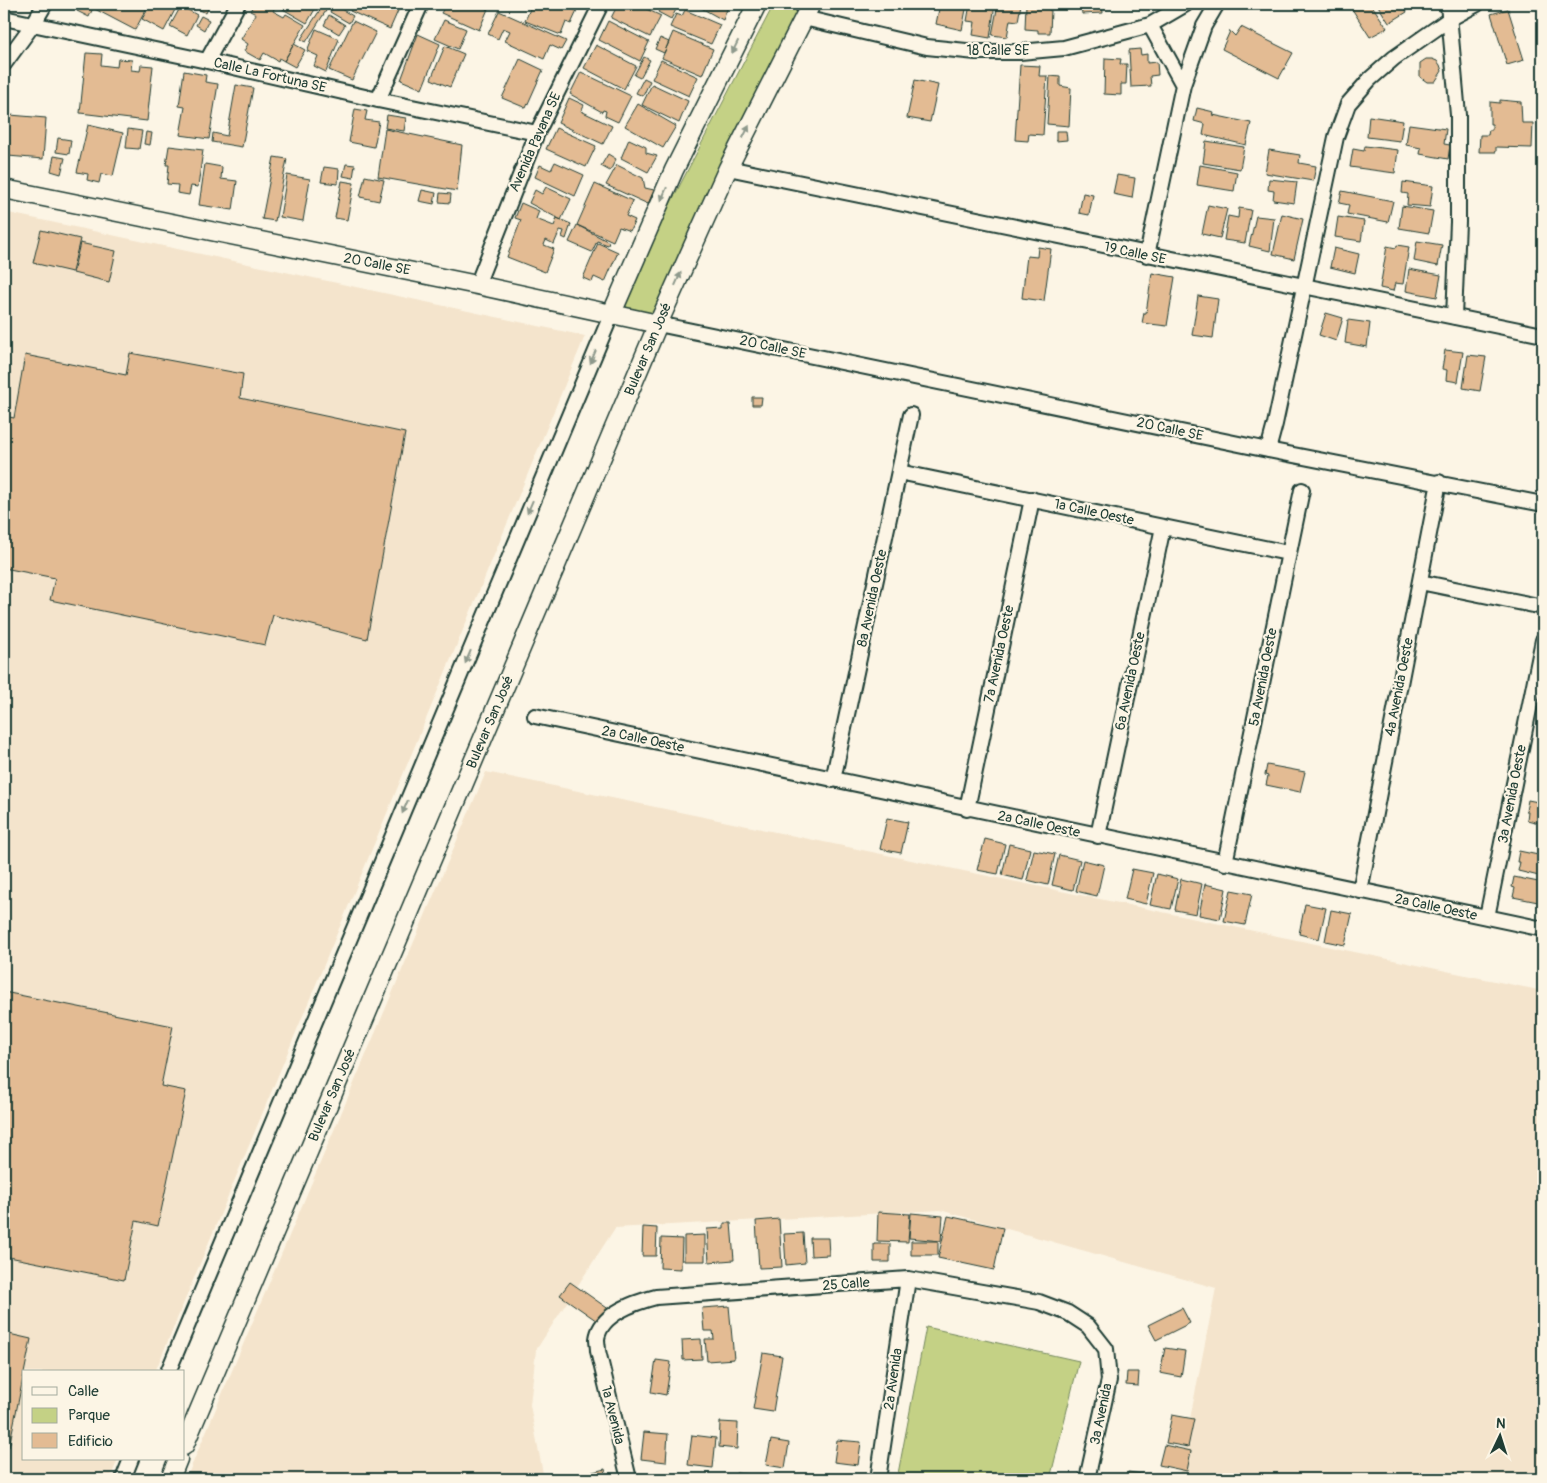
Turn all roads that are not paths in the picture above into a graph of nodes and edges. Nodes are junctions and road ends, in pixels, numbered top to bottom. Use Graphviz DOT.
graph roads {
  1 [pos="45,4"];
  2 [pos="238,4"];
  3 [pos="421,4"];
  4 [pos="600,4"];
  5 [pos="756,4"];
  6 [pos="1186,4"];
  7 [pos="1217,4"];
  8 [pos="1448,4"];
  9 [pos="1477,4"];
  10 [pos="808,11"];
  11 [pos="4,18"];
  12 [pos="1451,18"];
  13 [pos="34,23"];
  14 [pos="1150,24"];
  15 [pos="207,61"];
  16 [pos="4,64"];
  17 [pos="1183,86"];
  18 [pos="378,100"];
  19 [pos="536,133"];
  20 [pos="728,168"];
  21 [pos="4,189"];
  22 [pos="1147,255"];
  23 [pos="478,285"];
  24 [pos="1305,286"];
  25 [pos="612,312"];
  26 [pos="1454,317"];
  27 [pos="658,324"];
  28 [pos="1543,336"];
  29 [pos="911,416"];
  30 [pos="1268,450"];
  31 [pos="899,472"];
  32 [pos="1439,482"];
  33 [pos="1302,490"];
  34 [pos="1032,500"];
  35 [pos="1543,504"];
  36 [pos="1163,527"];
  37 [pos="1288,553"];
  38 [pos="1420,582"];
  39 [pos="1543,607"];
  40 [pos="1543,640"];
  41 [pos="536,716"];
  42 [pos="833,780"];
  43 [pos="967,808"];
  44 [pos="1098,836"];
  45 [pos="1225,863"];
  46 [pos="1360,891"];
  47 [pos="1487,918"];
  48 [pos="1543,929"];
  49 [pos="908,1279"];
  50 [pos="1106,1349"];
  51 [pos="598,1351"];
  52 [pos="169,1370"];
  53 [pos="185,1444"];
  54 [pos="131,1460"];
  55 [pos="178,1460"];
  56 [pos="123,1479"];
  57 [pos="170,1479"];
  58 [pos="629,1479"];
  59 [pos="878,1479"];
  60 [pos="1087,1479"];
  1 -- 13 [label="street"];
  2 -- 15 [label="street"];
  3 -- 18 [label="street"];
  4 -- 19 [label="street, Avenida Pavana SE"];
  5 -- 25 [label="street, one-way"];
  6 -- 14 [label="street, 18 Calle SE"];
  7 -- 17 [label="street"];
  8 -- 12 [label="street"];
  9 -- 12 [label="street"];
  10 -- 14 [label="street, 18 Calle SE"];
  20 -- 10 [label="street, Bulevar San José, one-way"];
  11 -- 13 [label="street, Calle La Fortuna SE"];
  12 -- 24 [label="street"];
  12 -- 26 [label="street"];
  13 -- 15 [label="street, Calle La Fortuna SE"];
  13 -- 16 [label="street"];
  14 -- 17 [label="street"];
  15 -- 18 [label="street, Calle La Fortuna SE"];
  17 -- 22 [label="street"];
  18 -- 19 [label="street, Calle La Fortuna SE"];
  19 -- 23 [label="street, Avenida Pavana SE"];
  20 -- 22 [label="street, 19 Calle SE"];
  27 -- 20 [label="street, Bulevar San José, one-way"];
  21 -- 23 [label="street, 20 Calle SE"];
  22 -- 24 [label="street, 19 Calle SE"];
  23 -- 25 [label="street, 20 Calle SE"];
  24 -- 26 [label="street, 19 Calle SE"];
  24 -- 30 [label="street"];
  25 -- 27 [label="street, 20 Calle SE"];
  25 -- 52 [label="street, one-way"];
  26 -- 28 [label="street, 19 Calle SE"];
  27 -- 30 [label="street, 20 Calle SE"];
  27 -- 53 [label="street, Bulevar San José"];
  29 -- 31 [label="street, 8a Avenida Oeste"];
  30 -- 32 [label="street, 20 Calle SE"];
  31 -- 34 [label="street, 1a Calle Oeste"];
  31 -- 42 [label="street, 8a Avenida Oeste"];
  32 -- 35 [label="street, 20 Calle SE"];
  32 -- 38 [label="street, 4a Avenida Oeste"];
  33 -- 37 [label="street, 5a Avenida Oeste"];
  34 -- 36 [label="street, 1a Calle Oeste"];
  34 -- 43 [label="street, 7a Avenida Oeste"];
  36 -- 37 [label="street, 1a Calle Oeste"];
  36 -- 44 [label="street, 6a Avenida Oeste"];
  37 -- 45 [label="street, 5a Avenida Oeste"];
  38 -- 39 [label="street"];
  38 -- 46 [label="street, 4a Avenida Oeste"];
  40 -- 47 [label="street, 3a Avenida Oeste"];
  41 -- 42 [label="street, 2a Calle Oeste"];
  42 -- 43 [label="street, 2a Calle Oeste"];
  43 -- 44 [label="street, 2a Calle Oeste"];
  44 -- 45 [label="street, 2a Calle Oeste"];
  45 -- 46 [label="street, 2a Calle Oeste"];
  46 -- 47 [label="street, 2a Calle Oeste"];
  47 -- 48 [label="street, 2a Calle Oeste"];
  49 -- 50 [label="street, 25 Calle"];
  49 -- 51 [label="street, 25 Calle"];
  49 -- 59 [label="street, 2a Avenida"];
  50 -- 60 [label="street, 3a Avenida"];
  51 -- 58 [label="street, 1a Avenida"];
  54 -- 56 [label="street"];
  55 -- 57 [label="street"];
}
